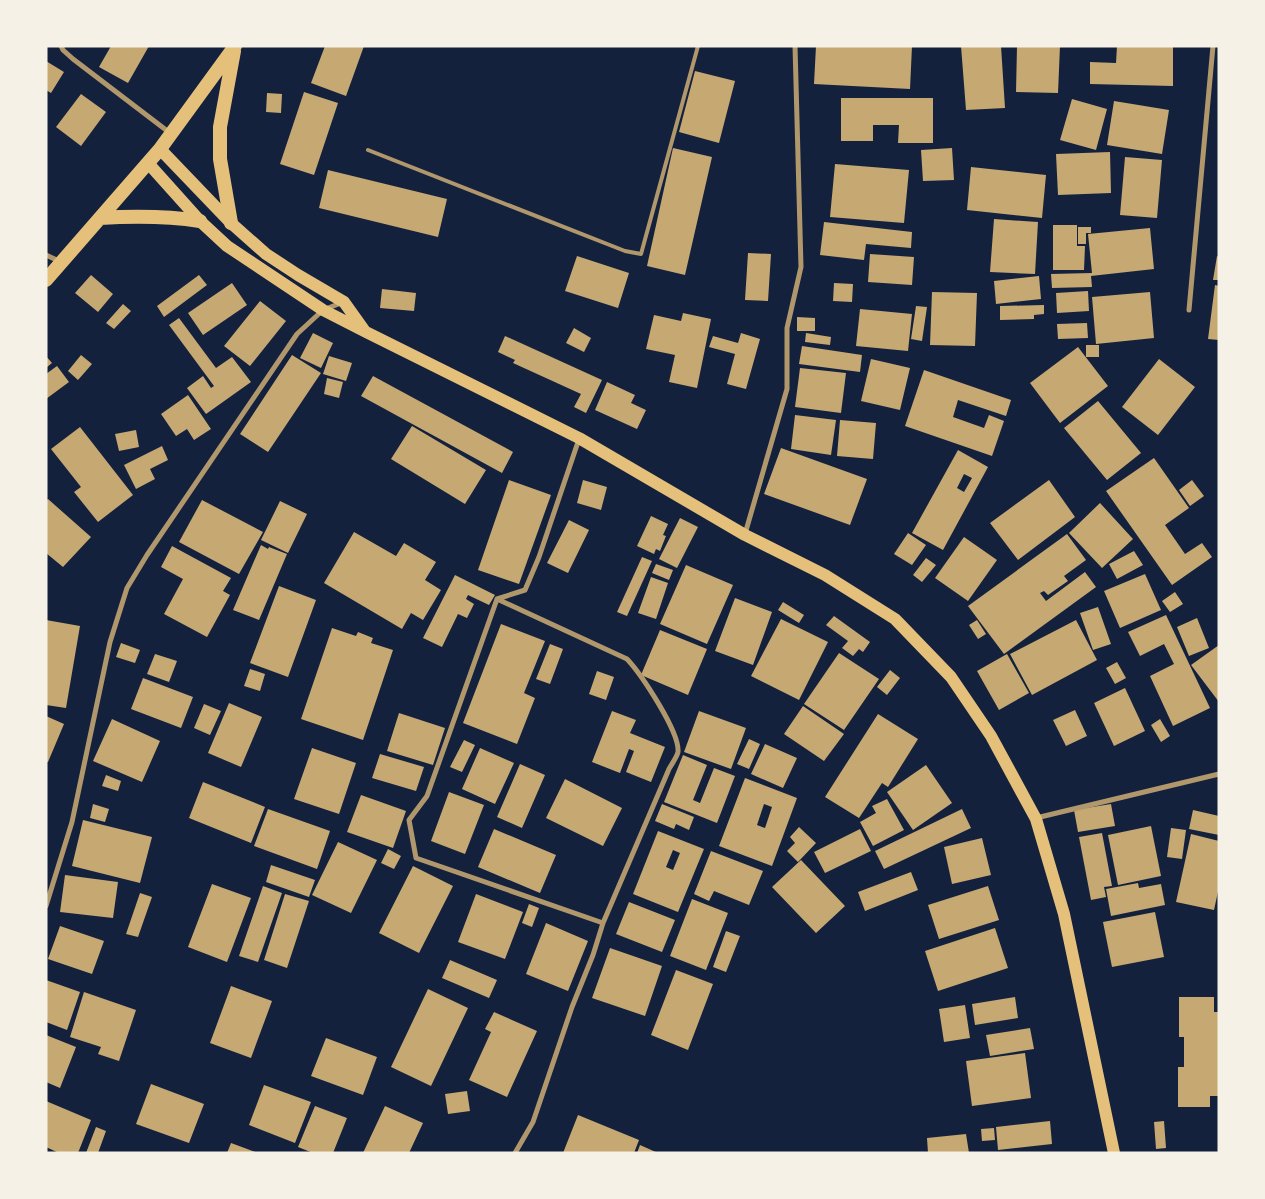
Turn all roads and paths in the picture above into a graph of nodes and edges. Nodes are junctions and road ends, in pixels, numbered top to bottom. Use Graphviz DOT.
graph roads {
  1 [pos="61,46"];
  2 [pos="235,46"];
  3 [pos="698,46"];
  4 [pos="794,46"];
  5 [pos="1213,46"];
  6 [pos="171,134"];
  7 [pos="160,149"];
  8 [pos="368,150"];
  9 [pos="148,163"];
  10 [pos="100,218"];
  11 [pos="200,221"];
  12 [pos="231,223"];
  13 [pos="46,255"];
  14 [pos="62,262"];
  15 [pos="46,280"];
  16 [pos="344,302"];
  17 [pos="323,310"];
  18 [pos="1188,310"];
  19 [pos="366,332"];
  20 [pos="579,438"];
  21 [pos="745,535"];
  22 [pos="497,599"];
  23 [pos="1219,774"];
  24 [pos="1036,819"];
  25 [pos="46,906"];
  26 [pos="603,923"];
  27 [pos="514,1153"];
  28 [pos="1114,1153"];
  1 -- 6 [label="street"];
  2 -- 6 [label="highway"];
  2 -- 12 [label="highway"];
  3 -- 8 [label="lane"];
  4 -- 21 [label="street"];
  5 -- 18 [label="street"];
  6 -- 7 [label="highway"];
  7 -- 9 [label="highway"];
  7 -- 12 [label="main road"];
  9 -- 10 [label="highway"];
  9 -- 11 [label="main road"];
  10 -- 11 [label="highway"];
  10 -- 14 [label="highway"];
  11 -- 17 [label="main road"];
  12 -- 16 [label="main road"];
  13 -- 14 [label="street"];
  14 -- 15 [label="highway"];
  16 -- 17 [label="street"];
  16 -- 19 [label="main road"];
  17 -- 19 [label="main road"];
  17 -- 25 [label="street"];
  19 -- 20 [label="main road"];
  20 -- 21 [label="main road"];
  20 -- 22 [label="street"];
  21 -- 24 [label="main road"];
  22 -- 26 [label="street"];
  22 -- 26 [label="street"];
  23 -- 24 [label="street"];
  24 -- 28 [label="main road"];
  26 -- 27 [label="street"];
}
